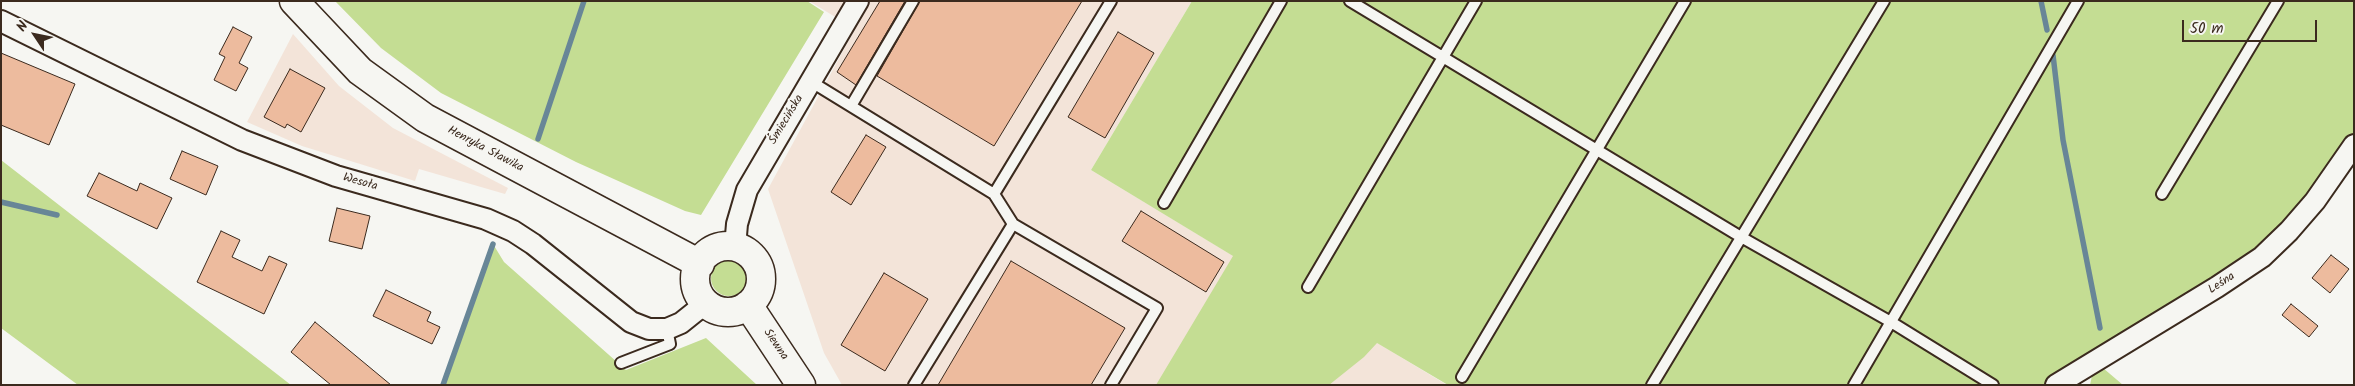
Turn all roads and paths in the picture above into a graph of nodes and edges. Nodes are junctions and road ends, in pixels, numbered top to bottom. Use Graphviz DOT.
graph roads {
  1 [pos="294,1"];
  2 [pos="858,1"];
  3 [pos="913,1"];
  4 [pos="1111,1"];
  5 [pos="1281,1"];
  6 [pos="1350,1"];
  7 [pos="1476,1"];
  8 [pos="1685,1"];
  9 [pos="1884,1"];
  10 [pos="2078,1"];
  11 [pos="2278,1"];
  12 [pos="1,22"];
  13 [pos="1442,57"];
  14 [pos="810,81"];
  15 [pos="851,106"];
  16 [pos="2354,145"];
  17 [pos="1597,150"];
  18 [pos="994,194"];
  19 [pos="2162,194"];
  20 [pos="1164,203"];
  21 [pos="1013,224"];
  22 [pos="1741,237"];
  23 [pos="735,247"];
  24 [pos="700,264"];
  25 [pos="1308,287"];
  26 [pos="706,303"];
  27 [pos="748,305"];
  28 [pos="1891,322"];
  29 [pos="667,329"];
  30 [pos="621,362"];
  31 [pos="1462,377"];
  32 [pos="801,385"];
  33 [pos="914,385"];
  34 [pos="1111,385"];
  35 [pos="1652,385"];
  36 [pos="1854,385"];
  37 [pos="1993,385"];
  38 [pos="2056,385"];
  1 -- 24 [label="main road, Henryka Sławika"];
  2 -- 14 [label="street, Śmiecińska"];
  3 -- 15 [label="lane"];
  4 -- 18 [label="lane"];
  5 -- 20 [label="lane"];
  6 -- 13 [label="lane"];
  7 -- 13 [label="lane"];
  8 -- 17 [label="lane"];
  9 -- 22 [label="lane"];
  10 -- 28 [label="lane"];
  11 -- 19 [label="lane"];
  12 -- 29 [label="street, Wesoła"];
  13 -- 17 [label="lane"];
  13 -- 25 [label="lane"];
  14 -- 15 [label="lane"];
  14 -- 23 [label="street, Śmiecińska"];
  15 -- 18 [label="lane"];
  16 -- 38 [label="street, Leśna"];
  17 -- 22 [label="lane"];
  17 -- 31 [label="lane"];
  18 -- 21 [label="lane"];
  21 -- 33 [label="lane"];
  21 -- 34 [label="lane"];
  22 -- 28 [label="lane"];
  22 -- 35 [label="lane"];
  23 -- 24 [label="main road"];
  23 -- 27 [label="main road"];
  24 -- 26 [label="main road"];
  26 -- 27 [label="main road"];
  26 -- 29 [label="street"];
  27 -- 32 [label="main road, Siewna"];
  28 -- 36 [label="lane"];
  28 -- 37 [label="lane"];
  29 -- 30 [label="lane"];
}
